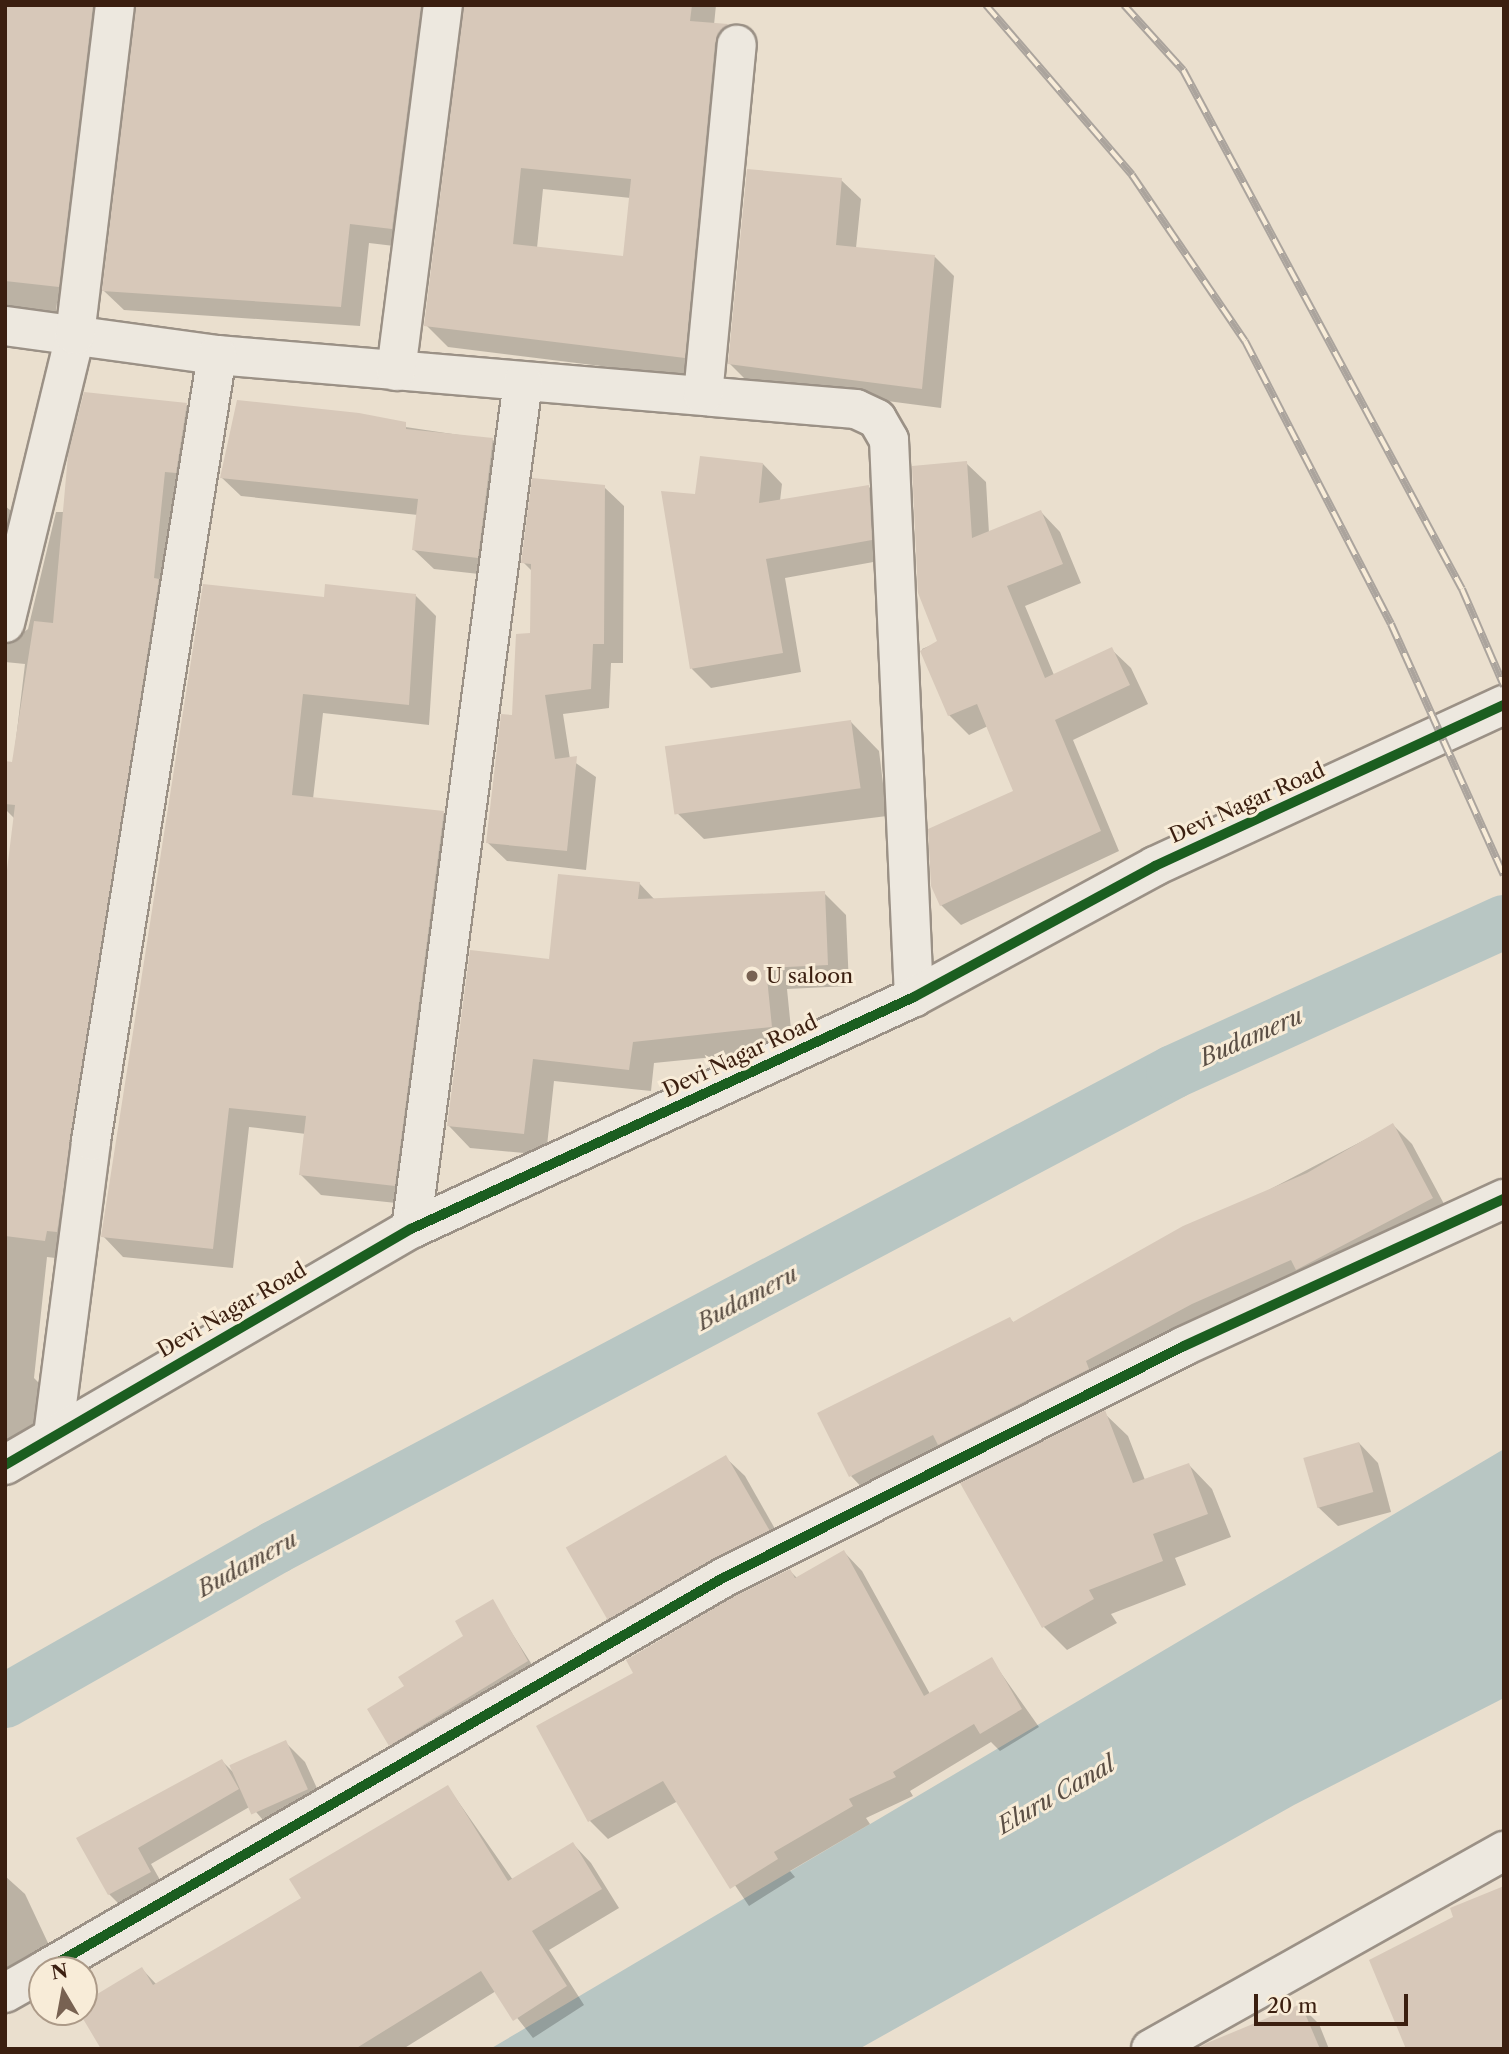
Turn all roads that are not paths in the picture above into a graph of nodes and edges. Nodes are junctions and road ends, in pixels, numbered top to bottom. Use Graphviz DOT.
graph roads {
  1 [pos="115,5"];
  2 [pos="443,5"];
  3 [pos="737,45"];
  4 [pos="5,326"];
  5 [pos="75,335"];
  6 [pos="217,355"];
  7 [pos="396,371"];
  8 [pos="523,382"];
  9 [pos="703,395"];
  10 [pos="5,623"];
  11 [pos="1504,705"];
  12 [pos="914,997"];
  13 [pos="1504,1199"];
  14 [pos="411,1229"];
  15 [pos="53,1435"];
  16 [pos="5,1465"];
  17 [pos="1504,1851"];
  18 [pos="69,1956"];
  19 [pos="28,1980"];
  20 [pos="5,1993"];
  21 [pos="1152,2049"];
  1 -- 5 [label="street"];
  2 -- 7 [label="street"];
  3 -- 9 [label="street"];
  4 -- 5 [label="street"];
  5 -- 6 [label="street"];
  5 -- 10 [label="street"];
  6 -- 7 [label="street"];
  6 -- 15 [label="street"];
  7 -- 8 [label="street"];
  8 -- 9 [label="street"];
  8 -- 14 [label="street"];
  9 -- 12 [label="street"];
  11 -- 12 [label="street, Devi Nagar Road"];
  12 -- 14 [label="street, Devi Nagar Road"];
  13 -- 18 [label="street"];
  14 -- 15 [label="street, Devi Nagar Road"];
  15 -- 16 [label="street, Devi Nagar Road"];
  17 -- 21 [label="street"];
  19 -- 20 [label="street"];
}
